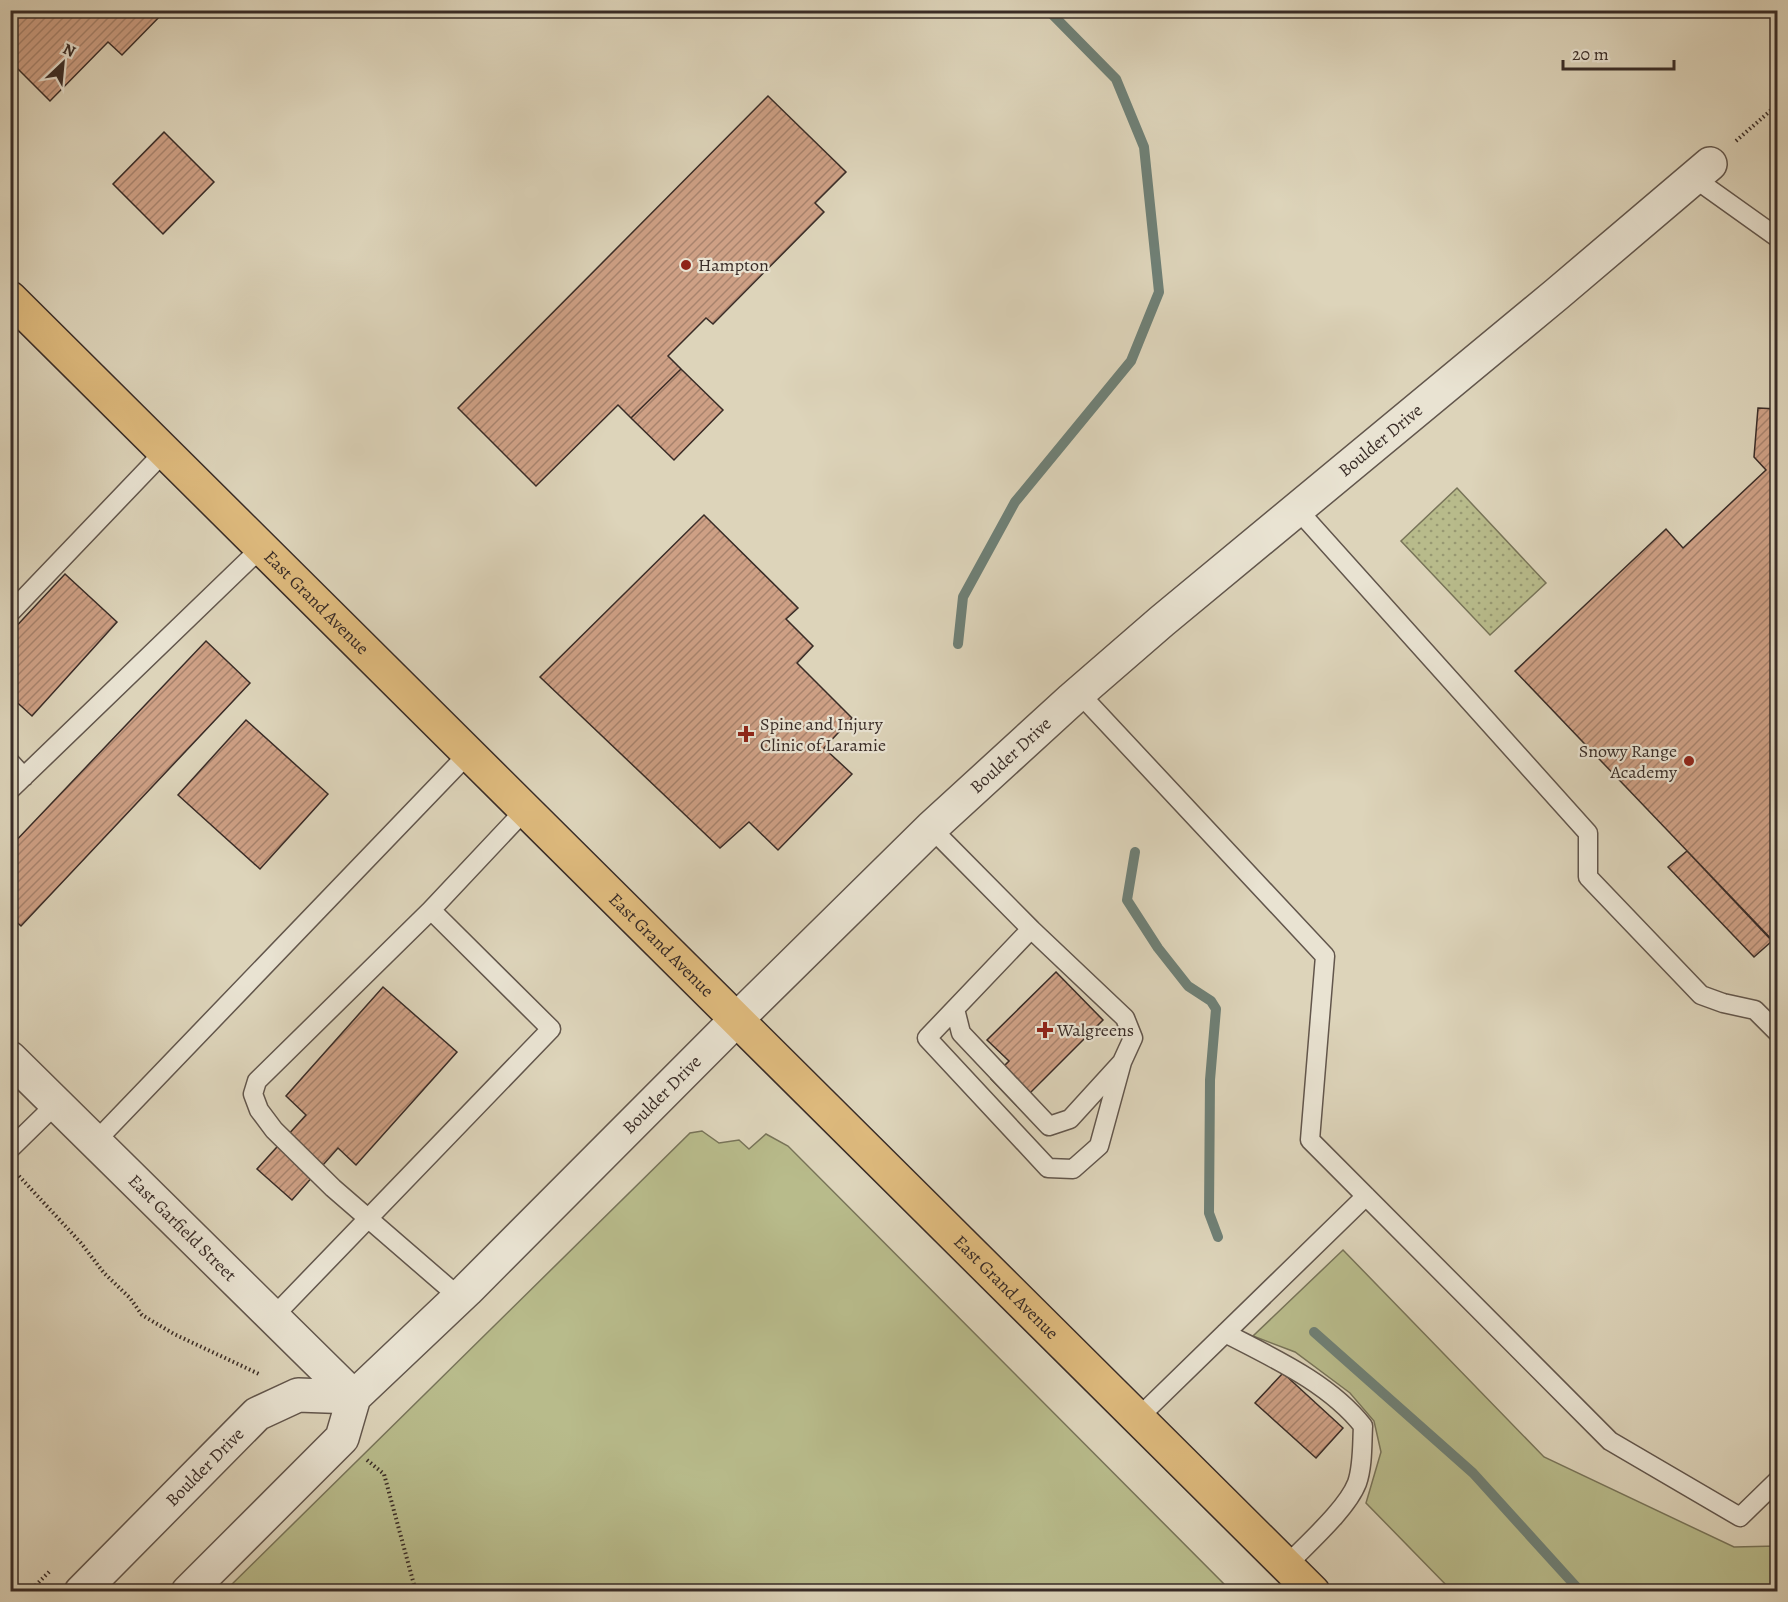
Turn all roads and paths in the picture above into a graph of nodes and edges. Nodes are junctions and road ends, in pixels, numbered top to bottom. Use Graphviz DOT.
graph roads {
  1 [pos="1778,104"];
  2 [pos="1702,171"];
  3 [pos="1778,238"];
  4 [pos="10,298"];
  5 [pos="165,451"];
  6 [pos="1297,509"];
  7 [pos="262,547"];
  8 [pos="10,613"];
  9 [pos="1079,693"];
  10 [pos="469,753"];
  11 [pos="10,762"];
  12 [pos="24,777"];
  13 [pos="10,790"];
  14 [pos="526,810"];
  15 [pos="932,828"];
  16 [pos="431,910"];
  17 [pos="1031,929"];
  18 [pos="955,1009"];
  19 [pos="737,1019"];
  20 [pos="1778,1033"];
  21 [pos="10,1058"];
  22 [pos="1122,1062"];
  23 [pos="56,1104"];
  24 [pos="95,1142"];
  25 [pos="10,1149"];
  26 [pos="17,1173"];
  27 [pos="1366,1196"];
  28 [pos="369,1218"];
  29 [pos="459,1297"];
  30 [pos="273,1317"];
  31 [pos="1225,1333"];
  32 [pos="298,1395"];
  33 [pos="354,1397"];
  34 [pos="1139,1417"];
  35 [pos="342,1438"];
  36 [pos="1778,1480"];
  37 [pos="1287,1565"];
  38 [pos="81,1592"];
  39 [pos="188,1592"];
  40 [pos="416,1592"];
  41 [pos="1314,1592"];
  1 -- 2 [label="path"];
  2 -- 3 [label="lane"];
  2 -- 6 [label="street, Boulder Drive"];
  4 -- 5 [label="main road, East Grand Avenue"];
  5 -- 7 [label="main road, East Grand Avenue"];
  5 -- 8 [label="lane"];
  6 -- 9 [label="street, Boulder Drive"];
  6 -- 20 [label="lane"];
  7 -- 10 [label="main road, East Grand Avenue"];
  7 -- 12 [label="lane"];
  9 -- 15 [label="street, Boulder Drive"];
  9 -- 27 [label="lane"];
  10 -- 14 [label="main road, East Grand Avenue"];
  10 -- 24 [label="lane"];
  11 -- 12 [label="lane"];
  12 -- 13 [label="lane"];
  14 -- 16 [label="lane"];
  14 -- 19 [label="main road, East Grand Avenue"];
  15 -- 17 [label="lane"];
  15 -- 19 [label="street, Boulder Drive"];
  16 -- 28 [label="lane"];
  16 -- 28 [label="lane"];
  17 -- 18 [label="lane"];
  17 -- 22 [label="lane"];
  18 -- 22 [label="lane"];
  18 -- 22 [label="lane"];
  19 -- 29 [label="street, Boulder Drive"];
  19 -- 34 [label="main road, East Grand Avenue"];
  21 -- 23 [label="street, East Garfield Street"];
  23 -- 24 [label="street, East Garfield Street"];
  23 -- 25 [label="lane"];
  24 -- 30 [label="street, East Garfield Street"];
  26 -- 32 [label="path"];
  27 -- 31 [label="lane"];
  27 -- 36 [label="lane"];
  28 -- 29 [label="lane"];
  28 -- 30 [label="lane"];
  29 -- 33 [label="street, Boulder Drive"];
  30 -- 33 [label="street, East Garfield Street"];
  31 -- 34 [label="lane"];
  31 -- 37 [label="lane"];
  32 -- 33 [label="street, Boulder Drive"];
  32 -- 38 [label="street, Boulder Drive"];
  33 -- 35 [label="street"];
  34 -- 37 [label="main road, East Grand Avenue"];
  35 -- 39 [label="street"];
  35 -- 40 [label="path"];
  37 -- 41 [label="main road, East Grand Avenue"];
}
